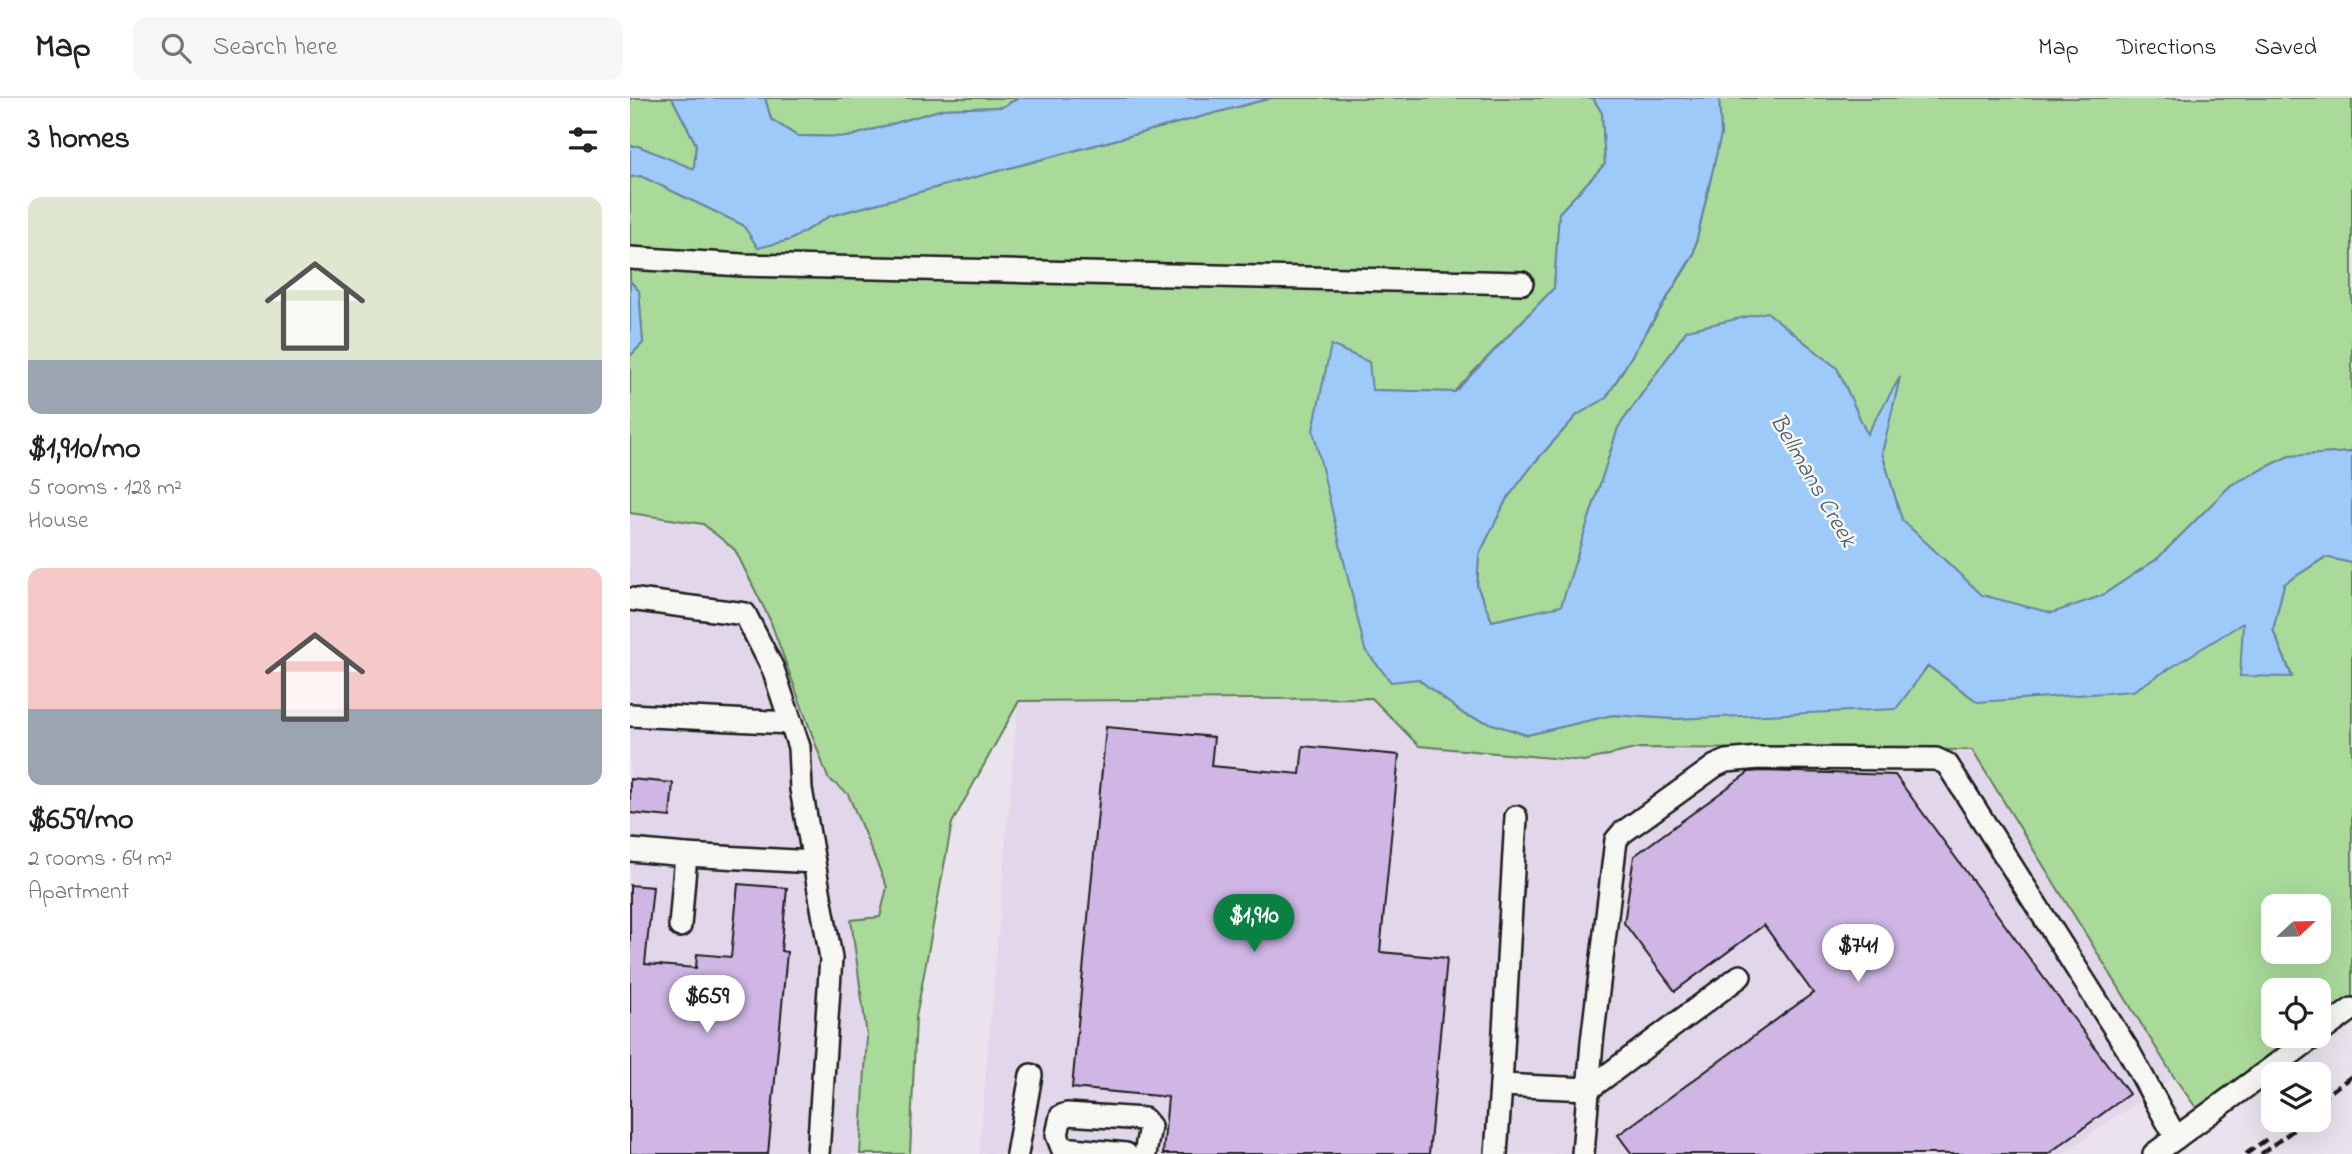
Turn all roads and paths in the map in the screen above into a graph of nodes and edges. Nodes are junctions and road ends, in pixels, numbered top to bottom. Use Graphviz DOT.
graph roads {
  1 [pos="630,258"];
  2 [pos="1522,283"];
  3 [pos="630,599"];
  4 [pos="630,715"];
  5 [pos="791,723"];
  6 [pos="1516,817"];
  7 [pos="630,850"];
  8 [pos="686,855"];
  9 [pos="814,862"];
  10 [pos="680,926"];
  11 [pos="1740,976"];
  12 [pos="2352,1009"];
  13 [pos="2331,1025"];
  14 [pos="2299,1048"];
  15 [pos="1031,1075"];
  16 [pos="1501,1085"];
  17 [pos="1589,1089"];
  18 [pos="1056,1135"];
  19 [pos="2176,1138"];
  20 [pos="1019,1144"];
  21 [pos="818,1154"];
  22 [pos="1126,1154"];
  23 [pos="1146,1154"];
  24 [pos="1496,1154"];
  25 [pos="1583,1154"];
  26 [pos="2154,1154"];
  1 -- 2 [label="lane"];
  3 -- 5 [label="lane"];
  4 -- 5 [label="lane"];
  5 -- 9 [label="lane"];
  6 -- 16 [label="lane"];
  7 -- 8 [label="lane"];
  8 -- 9 [label="lane"];
  8 -- 10 [label="lane"];
  9 -- 21 [label="lane"];
  11 -- 17 [label="lane"];
  12 -- 13 [label="lane"];
  14 -- 19 [label="lane"];
  15 -- 20 [label="lane"];
  16 -- 17 [label="lane"];
  16 -- 24 [label="lane"];
  17 -- 19 [label="lane"];
  17 -- 25 [label="lane"];
  18 -- 20 [label="lane"];
  18 -- 22 [label="lane"];
  18 -- 23 [label="lane"];
  19 -- 26 [label="lane"];
}
